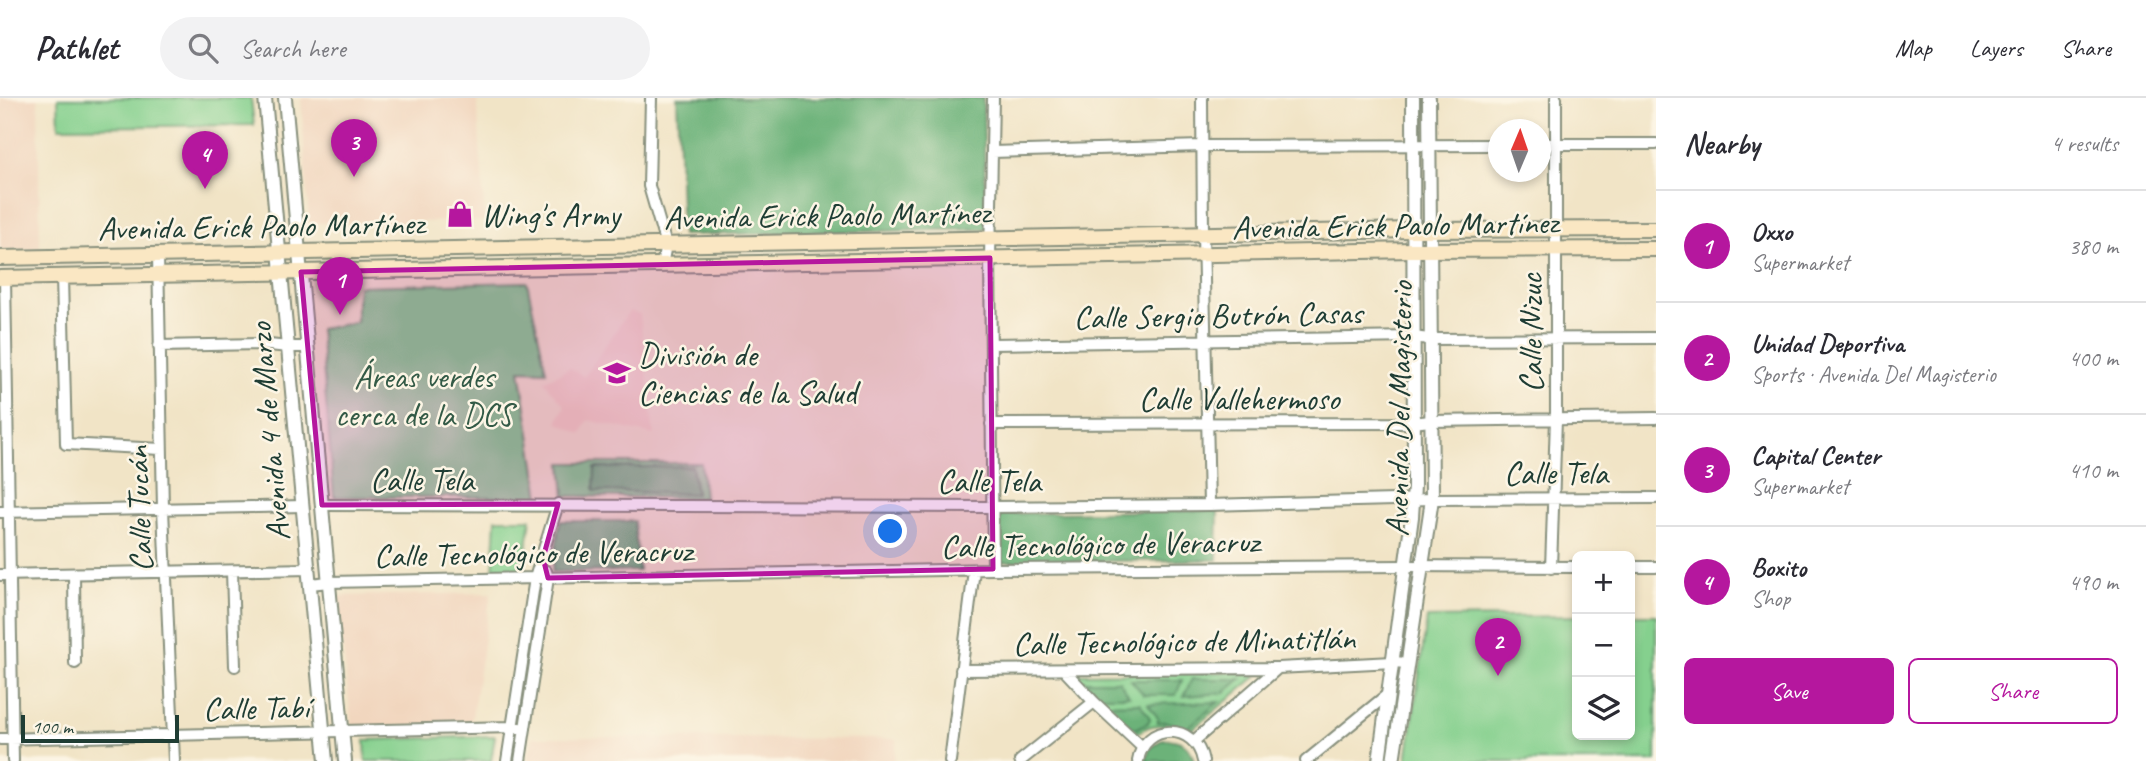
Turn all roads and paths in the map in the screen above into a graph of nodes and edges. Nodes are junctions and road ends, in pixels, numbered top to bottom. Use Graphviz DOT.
graph roads {
  1 [pos="265,98"];
  2 [pos="285,98"];
  3 [pos="651,98"];
  4 [pos="993,98"];
  5 [pos="1202,98"];
  6 [pos="1413,98"];
  7 [pos="1429,98"];
  8 [pos="1556,98"];
  9 [pos="1551,144"];
  10 [pos="1557,144"];
  11 [pos="1656,144"];
  12 [pos="1413,145"];
  13 [pos="1429,145"];
  14 [pos="1488,145"];
  15 [pos="1202,146"];
  16 [pos="992,152"];
  17 [pos="1556,229"];
  18 [pos="1656,229"];
  19 [pos="1413,230"];
  20 [pos="1429,230"];
  21 [pos="1203,234"];
  22 [pos="992,238"];
  23 [pos="666,245"];
  24 [pos="1656,249"];
  25 [pos="1413,250"];
  26 [pos="1429,250"];
  27 [pos="1557,250"];
  28 [pos="279,252"];
  29 [pos="299,252"];
  30 [pos="1203,254"];
  31 [pos="158,255"];
  32 [pos="0,258"];
  33 [pos="990,258"];
  34 [pos="662,265"];
  35 [pos="281,272"];
  36 [pos="301,272"];
  37 [pos="157,274"];
  38 [pos="62,276"];
  39 [pos="2,277"];
  40 [pos="1413,337"];
  41 [pos="1656,338"];
  42 [pos="1429,339"];
  43 [pos="1556,340"];
  44 [pos="1205,341"];
  45 [pos="991,344"];
  46 [pos="159,346"];
  47 [pos="307,347"];
  48 [pos="288,348"];
  49 [pos="1656,418"];
  50 [pos="1556,419"];
  51 [pos="1430,421"];
  52 [pos="1413,423"];
  53 [pos="991,424"];
  54 [pos="1207,425"];
  55 [pos="161,449"];
  56 [pos="1656,498"];
  57 [pos="1432,499"];
  58 [pos="1554,499"];
  59 [pos="1413,500"];
  60 [pos="322,505"];
  61 [pos="558,505"];
  62 [pos="1209,505"];
  63 [pos="303,506"];
  64 [pos="991,507"];
  65 [pos="163,509"];
  66 [pos="4,512"];
  67 [pos="543,558"];
  68 [pos="1406,566"];
  69 [pos="1421,566"];
  70 [pos="1635,567"];
  71 [pos="1656,567"];
  72 [pos="1551,568"];
  73 [pos="1572,568"];
  74 [pos="309,569"];
  75 [pos="993,569"];
  76 [pos="974,570"];
  77 [pos="232,571"];
  78 [pos="166,573"];
  79 [pos="74,574"];
  80 [pos="4,575"];
  81 [pos="535,578"];
  82 [pos="548,578"];
  83 [pos="329,582"];
  84 [pos="310,584"];
  85 [pos="1393,662"];
  86 [pos="75,663"];
  87 [pos="1408,663"];
  88 [pos="234,666"];
  89 [pos="1278,668"];
  90 [pos="961,670"];
  91 [pos="1064,670"];
  92 [pos="1388,694"];
  93 [pos="1094,702"];
  94 [pos="512,727"];
  95 [pos="525,729"];
  96 [pos="324,732"];
  97 [pos="342,732"];
  98 [pos="174,735"];
  99 [pos="6,739"];
  100 [pos="1194,741"];
  101 [pos="1142,747"];
  102 [pos="13,761"];
  103 [pos="174,761"];
  104 [pos="327,761"];
  105 [pos="345,761"];
  106 [pos="507,761"];
  107 [pos="520,761"];
  108 [pos="950,761"];
  109 [pos="1020,761"];
  110 [pos="1138,761"];
  111 [pos="1203,761"];
  112 [pos="1306,761"];
  113 [pos="1379,761"];
  114 [pos="1394,761"];
  1 -- 28 [label="street, Avenida 4 de Marzo"];
  2 -- 29 [label="street, Avenida 4 de Marzo"];
  3 -- 23 [label="street"];
  4 -- 16 [label="street"];
  5 -- 15 [label="street"];
  6 -- 12 [label="street, Avenida Del Magisterio"];
  7 -- 13 [label="street, Avenida Del Magisterio"];
  8 -- 10 [label="street, Calle Nizuc"];
  9 -- 10 [label="street"];
  10 -- 11 [label="street"];
  10 -- 17 [label="street, Calle Nizuc"];
  12 -- 13 [label="street"];
  12 -- 15 [label="street"];
  12 -- 19 [label="street, Avenida Del Magisterio"];
  13 -- 14 [label="street"];
  13 -- 20 [label="street, Avenida Del Magisterio"];
  15 -- 16 [label="street"];
  15 -- 21 [label="street"];
  16 -- 22 [label="street"];
  17 -- 18 [label="main road, Avenida Erick Paolo Martínez"];
  17 -- 20 [label="main road, Avenida Erick Paolo Martínez"];
  17 -- 27 [label="street, Calle Nizuc"];
  19 -- 20 [label="main road, Avenida Erick Paolo Martínez"];
  19 -- 21 [label="main road, Avenida Erick Paolo Martínez"];
  19 -- 25 [label="street, Avenida Del Magisterio"];
  20 -- 26 [label="street, Avenida Del Magisterio"];
  21 -- 22 [label="main road, Avenida Erick Paolo Martínez"];
  21 -- 30 [label="street"];
  22 -- 23 [label="main road, Avenida Erick Paolo Martínez"];
  22 -- 33 [label="street"];
  23 -- 29 [label="main road, Avenida Erick Paolo Martínez"];
  23 -- 34 [label="street"];
  24 -- 27 [label="main road, Avenida Erick Paolo Martínez"];
  25 -- 26 [label="main road, Avenida Erick Paolo Martínez"];
  25 -- 30 [label="main road, Avenida Erick Paolo Martínez"];
  25 -- 40 [label="street, Avenida Del Magisterio"];
  26 -- 27 [label="main road, Avenida Erick Paolo Martínez"];
  26 -- 42 [label="street, Avenida Del Magisterio"];
  27 -- 43 [label="street, Calle Nizuc"];
  28 -- 29 [label="main road, Avenida Erick Paolo Martínez"];
  28 -- 31 [label="main road, Avenida Erick Paolo Martínez"];
  28 -- 35 [label="street, Avenida 4 de Marzo"];
  29 -- 36 [label="street, Avenida 4 de Marzo"];
  30 -- 33 [label="main road, Avenida Erick Paolo Martínez"];
  30 -- 44 [label="street"];
  31 -- 32 [label="main road, Avenida Erick Paolo Martínez"];
  31 -- 37 [label="street, Calle Tucán"];
  33 -- 34 [label="main road, Avenida Erick Paolo Martínez"];
  33 -- 45 [label="street"];
  34 -- 36 [label="main road, Avenida Erick Paolo Martínez"];
  35 -- 36 [label="main road, Avenida Erick Paolo Martínez"];
  35 -- 37 [label="main road, Avenida Erick Paolo Martínez"];
  35 -- 48 [label="street, Avenida 4 de Marzo"];
  36 -- 47 [label="street, Avenida 4 de Marzo"];
  37 -- 38 [label="main road, Avenida Erick Paolo Martínez"];
  37 -- 46 [label="street, Calle Tucán"];
  38 -- 39 [label="main road, Avenida Erick Paolo Martínez"];
  38 -- 55 [label="street"];
  39 -- 66 [label="street"];
  40 -- 42 [label="street, Calle Sergio Butrón Casas"];
  40 -- 44 [label="street, Calle Sergio Butrón Casas"];
  40 -- 52 [label="street, Avenida Del Magisterio"];
  41 -- 43 [label="street, Calle Sergio Butrón Casas"];
  42 -- 43 [label="street, Calle Sergio Butrón Casas"];
  42 -- 51 [label="street, Avenida Del Magisterio"];
  43 -- 50 [label="street, Calle Nizuc"];
  44 -- 45 [label="street, Calle Sergio Butrón Casas"];
  44 -- 54 [label="street"];
  45 -- 53 [label="street"];
  46 -- 48 [label="street"];
  46 -- 55 [label="street, Calle Tucán"];
  47 -- 48 [label="street"];
  47 -- 60 [label="street, Avenida 4 de Marzo"];
  48 -- 63 [label="street, Avenida 4 de Marzo"];
  49 -- 50 [label="street, Calle Vallehermoso"];
  50 -- 51 [label="street, Calle Vallehermoso"];
  50 -- 58 [label="street, Calle Nizuc"];
  51 -- 52 [label="street, Calle Vallehermoso"];
  51 -- 57 [label="street, Avenida Del Magisterio"];
  52 -- 54 [label="street, Calle Vallehermoso"];
  52 -- 59 [label="street, Avenida Del Magisterio"];
  53 -- 54 [label="street, Calle Vallehermoso"];
  53 -- 64 [label="street"];
  54 -- 62 [label="street"];
  55 -- 65 [label="street, Calle Tucán"];
  56 -- 58 [label="street, Calle Tela"];
  57 -- 58 [label="street, Calle Tela"];
  57 -- 59 [label="street, Calle Tela"];
  57 -- 69 [label="street, Avenida Del Magisterio"];
  58 -- 72 [label="street, Calle Nizuc"];
  59 -- 62 [label="street, Calle Tela"];
  59 -- 68 [label="street, Avenida Del Magisterio"];
  60 -- 61 [label="street, Calle Tela"];
  60 -- 83 [label="street, Avenida 4 de Marzo"];
  61 -- 64 [label="street, Calle Tela"];
  61 -- 67 [label="street"];
  62 -- 64 [label="street, Calle Tela"];
  63 -- 65 [label="street"];
  63 -- 74 [label="street, Avenida 4 de Marzo"];
  64 -- 75 [label="street"];
  65 -- 66 [label="street"];
  65 -- 78 [label="street, Calle Tucán"];
  66 -- 80 [label="street"];
  67 -- 81 [label="street"];
  67 -- 82 [label="street"];
  68 -- 69 [label="street, Calle Tecnológico de Veracruz"];
  68 -- 75 [label="street, Calle Tecnológico de Veracruz"];
  68 -- 85 [label="street, Avenida Del Magisterio"];
  69 -- 72 [label="street, Calle Tecnológico de Veracruz"];
  69 -- 87 [label="street, Avenida Del Magisterio"];
  70 -- 71 [label="street"];
  72 -- 73 [label="street, Calle Tecnológico de Veracruz"];
  74 -- 77 [label="street"];
  74 -- 84 [label="street, Avenida 4 de Marzo"];
  75 -- 76 [label="street, Calle Tecnológico de Veracruz"];
  76 -- 82 [label="street, Calle Tecnológico de Veracruz"];
  76 -- 90 [label="street"];
  77 -- 78 [label="street"];
  77 -- 88 [label="street"];
  78 -- 79 [label="street"];
  78 -- 98 [label="street, Calle Tucán"];
  79 -- 80 [label="street"];
  79 -- 86 [label="street"];
  80 -- 99 [label="street"];
  81 -- 82 [label="street, Calle Tecnológico de Veracruz"];
  81 -- 83 [label="street, Calle Tecnológico de Veracruz"];
  81 -- 94 [label="street"];
  82 -- 95 [label="street"];
  83 -- 84 [label="street, Calle Tecnológico de Veracruz"];
  83 -- 97 [label="street, Avenida 4 de Marzo"];
  84 -- 96 [label="street, Avenida 4 de Marzo"];
  85 -- 87 [label="street, Calle Tecnológico de Minatitlán"];
  85 -- 89 [label="street, Calle Tecnológico de Minatitlán"];
  85 -- 92 [label="street, Avenida Del Magisterio"];
  87 -- 114 [label="street, Avenida Del Magisterio"];
  89 -- 91 [label="street, Calle Tecnológico de Minatitlán"];
  89 -- 100 [label="street"];
  90 -- 91 [label="street, Calle Tecnológico de Minatitlán"];
  90 -- 108 [label="street"];
  91 -- 93 [label="street"];
  92 -- 112 [label="street"];
  92 -- 113 [label="street, Avenida Del Magisterio"];
  93 -- 101 [label="street"];
  93 -- 109 [label="street"];
  94 -- 95 [label="street, Calle Tabí"];
  94 -- 97 [label="street, Calle Tabí"];
  94 -- 106 [label="street"];
  95 -- 107 [label="street"];
  96 -- 97 [label="street, Calle Tabí"];
  96 -- 98 [label="street, Calle Tabí"];
  96 -- 104 [label="street, Avenida 4 de Marzo"];
  97 -- 105 [label="street, Avenida 4 de Marzo"];
  98 -- 99 [label="street, Calle Tabí"];
  98 -- 103 [label="street, Calle Tucán"];
  99 -- 102 [label="street"];
  100 -- 101 [label="street"];
  100 -- 111 [label="street"];
  101 -- 110 [label="street"];
}
